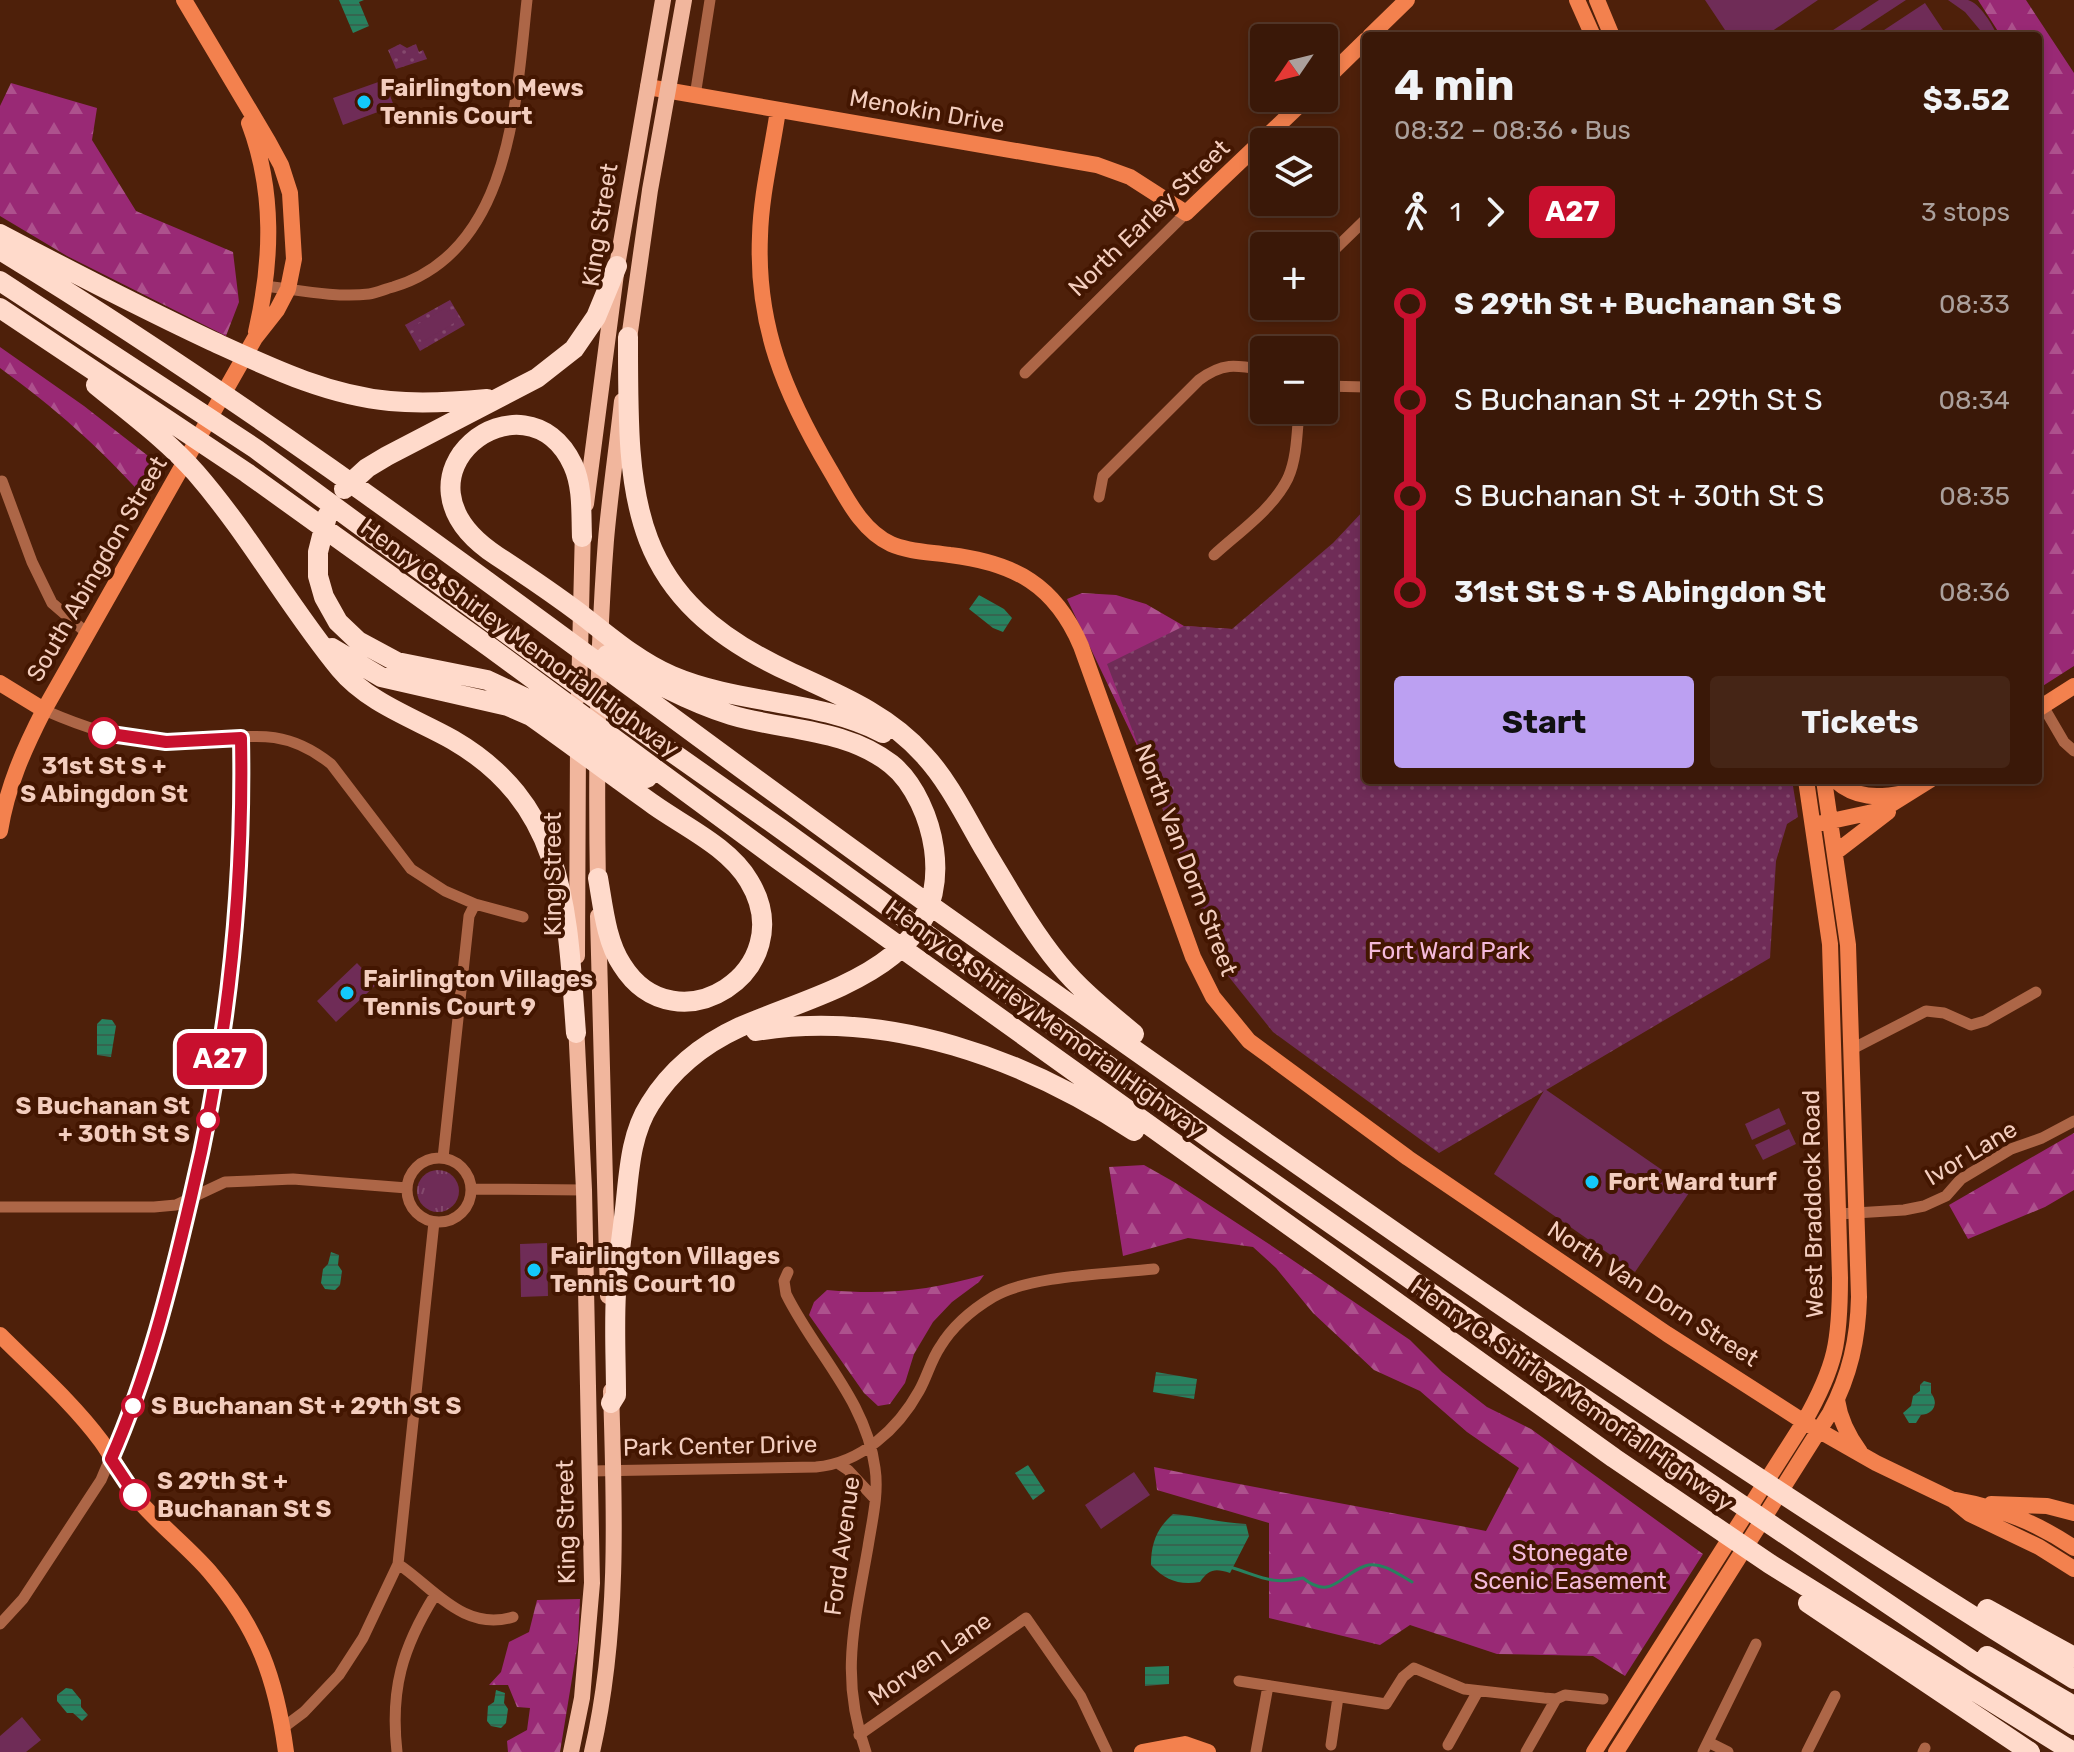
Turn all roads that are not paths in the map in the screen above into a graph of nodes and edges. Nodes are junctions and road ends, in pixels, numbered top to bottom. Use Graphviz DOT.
graph roads {
  1 [pos="184,0"];
  2 [pos="527,0"];
  3 [pos="663,0"];
  4 [pos="684,0"];
  5 [pos="710,0"];
  6 [pos="1407,0"];
  7 [pos="1577,0"];
  8 [pos="1597,0"];
  9 [pos="1374,32"];
  10 [pos="1591,32"];
  11 [pos="1610,32"];
  12 [pos="1362,44"];
  13 [pos="1338,67"];
  14 [pos="648,87"];
  15 [pos="668,91"];
  16 [pos="695,96"];
  17 [pos="778,110"];
  18 [pos="1292,112"];
  19 [pos="259,135"];
  20 [pos="293,205"];
  21 [pos="1186,213"];
  22 [pos="270,220"];
  23 [pos="1362,223"];
  24 [pos="0,234"];
  25 [pos="1338,246"];
  26 [pos="0,250"];
  27 [pos="617,266"];
  28 [pos="0,281"];
  29 [pos="265,286"];
  30 [pos="288,289"];
  31 [pos="0,308"];
  32 [pos="0,320"];
  33 [pos="628,337"];
  34 [pos="255,338"];
  35 [pos="1250,368"];
  36 [pos="1025,373"];
  37 [pos="1338,386"];
  38 [pos="1362,387"];
  39 [pos="499,398"];
  40 [pos="1297,424"];
  41 [pos="2,481"];
  42 [pos="1099,497"];
  43 [pos="582,537"];
  44 [pos="1214,555"];
  45 [pos="504,593"];
  46 [pos="313,633"];
  47 [pos="88,634"];
  48 [pos="0,683"];
  49 [pos="2074,686"];
  50 [pos="2042,707"];
  51 [pos="44,710"];
  52 [pos="2042,711"];
  53 [pos="241,738"];
  54 [pos="2074,751"];
  55 [pos="945,782"];
  56 [pos="1807,784"];
  57 [pos="1825,784"];
  58 [pos="1841,784"];
  59 [pos="1924,784"];
  60 [pos="1906,796"];
  61 [pos="1831,821"];
  62 [pos="1813,826"];
  63 [pos="0,831"];
  64 [pos="1836,852"];
  65 [pos="776,858"];
  66 [pos="598,878"];
  67 [pos="475,904"];
  68 [pos="523,917"];
  69 [pos="2036,992"];
  70 [pos="576,1033"];
  71 [pos="714,1042"];
  72 [pos="1852,1049"];
  73 [pos="2074,1121"];
  74 [pos="443,1158"];
  75 [pos="1301,1165"];
  76 [pos="407,1188"];
  77 [pos="472,1189"];
  78 [pos="584,1190"];
  79 [pos="191,1199"];
  80 [pos="0,1207"];
  81 [pos="1857,1213"];
  82 [pos="1839,1214"];
  83 [pos="434,1222"];
  84 [pos="1154,1269"];
  85 [pos="788,1272"];
  86 [pos="1360,1279"];
  87 [pos="0,1335"];
  88 [pos="1837,1400"];
  89 [pos="611,1403"];
  90 [pos="1811,1426"];
  91 [pos="869,1446"];
  92 [pos="1863,1456"];
  93 [pos="111,1459"];
  94 [pos="839,1464"];
  95 [pos="612,1470"];
  96 [pos="590,1471"];
  97 [pos="875,1499"];
  98 [pos="1953,1500"];
  99 [pos="2074,1513"];
  100 [pos="2074,1524"];
  101 [pos="2067,1544"];
  102 [pos="2058,1558"];
  103 [pos="398,1564"];
  104 [pos="1767,1569"];
  105 [pos="2074,1569"];
  106 [pos="1837,1570"];
  107 [pos="1907,1575"];
  108 [pos="435,1595"];
  109 [pos="513,1617"];
  110 [pos="0,1624"];
  111 [pos="1756,1644"];
  112 [pos="2074,1657"];
  113 [pos="2074,1679"];
  114 [pos="1239,1681"];
  115 [pos="1268,1686"];
  116 [pos="1478,1691"];
  117 [pos="1835,1696"];
  118 [pos="1338,1697"];
  119 [pos="1556,1699"];
  120 [pos="1603,1699"];
  121 [pos="2074,1706"];
  122 [pos="2074,1725"];
  123 [pos="284,1727"];
  124 [pos="859,1735"];
  125 [pos="1331,1745"];
  126 [pos="1448,1745"];
  127 [pos="1706,1747"];
  128 [pos="286,1752"];
  129 [pos="397,1752"];
  130 [pos="571,1752"];
  131 [pos="592,1752"];
  132 [pos="866,1752"];
  133 [pos="1107,1752"];
  134 [pos="1142,1752"];
  135 [pos="1208,1752"];
  136 [pos="1256,1752"];
  137 [pos="1526,1752"];
  138 [pos="1594,1752"];
  139 [pos="1616,1752"];
  140 [pos="1728,1752"];
  141 [pos="1807,1752"];
  142 [pos="2030,1752"];
  143 [pos="2073,1752"];
  1 -- 19 [label="main road"];
  2 -- 30 [label="street"];
  3 -- 14 [label="main road, King Street"];
  4 -- 15 [label="main road, King Street"];
  5 -- 16 [label="street"];
  6 -- 9 [label="main road"];
  7 -- 10 [label="main road"];
  8 -- 11 [label="main road"];
  12 -- 13 [label="main road"];
  14 -- 15 [label="main road, Menokin Drive"];
  14 -- 27 [label="main road, King Street"];
  15 -- 16 [label="main road, Menokin Drive"];
  15 -- 33 [label="main road, King Street"];
  16 -- 17 [label="main road, Menokin Drive"];
  17 -- 21 [label="main road, Menokin Drive"];
  17 -- 90 [label="main road, North Van Dorn Street"];
  18 -- 21 [label="main road, North Earley Street"];
  19 -- 20 [label="main road"];
  19 -- 22 [label="main road"];
  20 -- 22 [label="main road"];
  20 -- 30 [label="main road"];
  21 -- 36 [label="street, North Earley Street"];
  22 -- 29 [label="main road"];
  23 -- 25 [label="street"];
  24 -- 39 [label="highway"];
  26 -- 45 [label="highway, Henry G. Shirley Memorial Highway"];
  27 -- 39 [label="highway"];
  27 -- 43 [label="main road, King Street"];
  28 -- 106 [label="highway"];
  29 -- 30 [label="street"];
  29 -- 34 [label="main road"];
  30 -- 34 [label="main road"];
  31 -- 65 [label="highway, Henry G. Shirley Memorial Highway"];
  32 -- 46 [label="highway"];
  33 -- 55 [label="highway"];
  33 -- 66 [label="main road, King Street"];
  34 -- 47 [label="main road, South Abingdon Street"];
  35 -- 42 [label="street"];
  37 -- 38 [label="street"];
  39 -- 65 [label="highway"];
  40 -- 44 [label="street"];
  41 -- 47 [label="street"];
  43 -- 55 [label="highway"];
  43 -- 70 [label="main road, King Street"];
  45 -- 71 [label="highway"];
  45 -- 75 [label="highway, Henry G. Shirley Memorial Highway"];
  46 -- 66 [label="highway"];
  46 -- 70 [label="highway"];
  47 -- 51 [label="main road, South Abingdon Street"];
  48 -- 51 [label="main road"];
  49 -- 50 [label="main road"];
  51 -- 53 [label="street"];
  51 -- 63 [label="main road, South Abingdon Street"];
  52 -- 54 [label="street"];
  53 -- 67 [label="street"];
  53 -- 79 [label="street"];
  55 -- 75 [label="highway"];
  56 -- 62 [label="main road, West Braddock Road"];
  57 -- 61 [label="main road, West Braddock Road"];
  58 -- 60 [label="main road"];
  59 -- 60 [label="main road"];
  60 -- 61 [label="main road"];
  60 -- 64 [label="main road"];
  61 -- 62 [label="main road"];
  61 -- 64 [label="main road, West Braddock Road"];
  62 -- 82 [label="main road, West Braddock Road"];
  64 -- 72 [label="main road, West Braddock Road"];
  65 -- 86 [label="highway, Henry G. Shirley Memorial Highway"];
  66 -- 89 [label="main road, King Street"];
  67 -- 68 [label="street"];
  67 -- 74 [label="street"];
  69 -- 72 [label="street"];
  70 -- 78 [label="main road, King Street"];
  71 -- 86 [label="highway"];
  71 -- 89 [label="highway"];
  72 -- 81 [label="main road, West Braddock Road"];
  73 -- 81 [label="street, Ivor Lane"];
  74 -- 76 [label="street"];
  74 -- 77 [label="street"];
  75 -- 107 [label="highway, Henry G. Shirley Memorial Highway"];
  76 -- 79 [label="street"];
  76 -- 83 [label="street"];
  77 -- 78 [label="street"];
  77 -- 83 [label="street"];
  78 -- 96 [label="main road, King Street"];
  79 -- 80 [label="street"];
  79 -- 93 [label="street"];
  81 -- 82 [label="street, Ivor Lane"];
  81 -- 88 [label="main road, West Braddock Road"];
  82 -- 90 [label="main road, West Braddock Road"];
  83 -- 103 [label="street"];
  84 -- 91 [label="street, Park Center Drive"];
  85 -- 91 [label="street, Ford Avenue"];
  86 -- 104 [label="highway, Henry G. Shirley Memorial Highway"];
  87 -- 93 [label="main road"];
  88 -- 90 [label="main road, West Braddock Road"];
  88 -- 92 [label="main road"];
  89 -- 95 [label="main road, King Street"];
  90 -- 92 [label="main road, North Van Dorn Street"];
  90 -- 138 [label="main road, West Braddock Road"];
  90 -- 139 [label="main road, West Braddock Road"];
  91 -- 94 [label="street, Park Center Drive"];
  91 -- 97 [label="street, Ford Avenue"];
  92 -- 98 [label="main road, North Van Dorn Street"];
  93 -- 110 [label="street"];
  93 -- 123 [label="main road"];
  94 -- 95 [label="street, Park Center Drive"];
  94 -- 97 [label="street"];
  95 -- 96 [label="street, Park Center Drive"];
  95 -- 131 [label="main road, King Street"];
  96 -- 130 [label="main road, King Street"];
  97 -- 124 [label="street, Ford Avenue"];
  98 -- 99 [label="main road"];
  98 -- 101 [label="main road, North Van Dorn Street"];
  98 -- 102 [label="main road, North Van Dorn Street"];
  100 -- 101 [label="main road"];
  101 -- 102 [label="main road"];
  102 -- 105 [label="main road, North Van Dorn Street"];
  103 -- 108 [label="street"];
  103 -- 123 [label="street"];
  104 -- 142 [label="highway"];
  104 -- 143 [label="highway, Henry G. Shirley Memorial Highway"];
  106 -- 121 [label="highway"];
  106 -- 122 [label="highway"];
  107 -- 112 [label="highway"];
  107 -- 113 [label="highway, Henry G. Shirley Memorial Highway"];
  108 -- 109 [label="street"];
  108 -- 129 [label="street"];
  111 -- 127 [label="street"];
  114 -- 115 [label="street"];
  115 -- 118 [label="street"];
  115 -- 136 [label="street"];
  116 -- 118 [label="street"];
  116 -- 119 [label="street"];
  116 -- 126 [label="street"];
  117 -- 141 [label="street"];
  118 -- 125 [label="street"];
  119 -- 120 [label="street"];
  119 -- 137 [label="street"];
  123 -- 128 [label="main road"];
  124 -- 132 [label="street, Ford Avenue"];
  124 -- 133 [label="street, Morven Lane"];
  127 -- 140 [label="street"];
  134 -- 135 [label="main road"];
}
